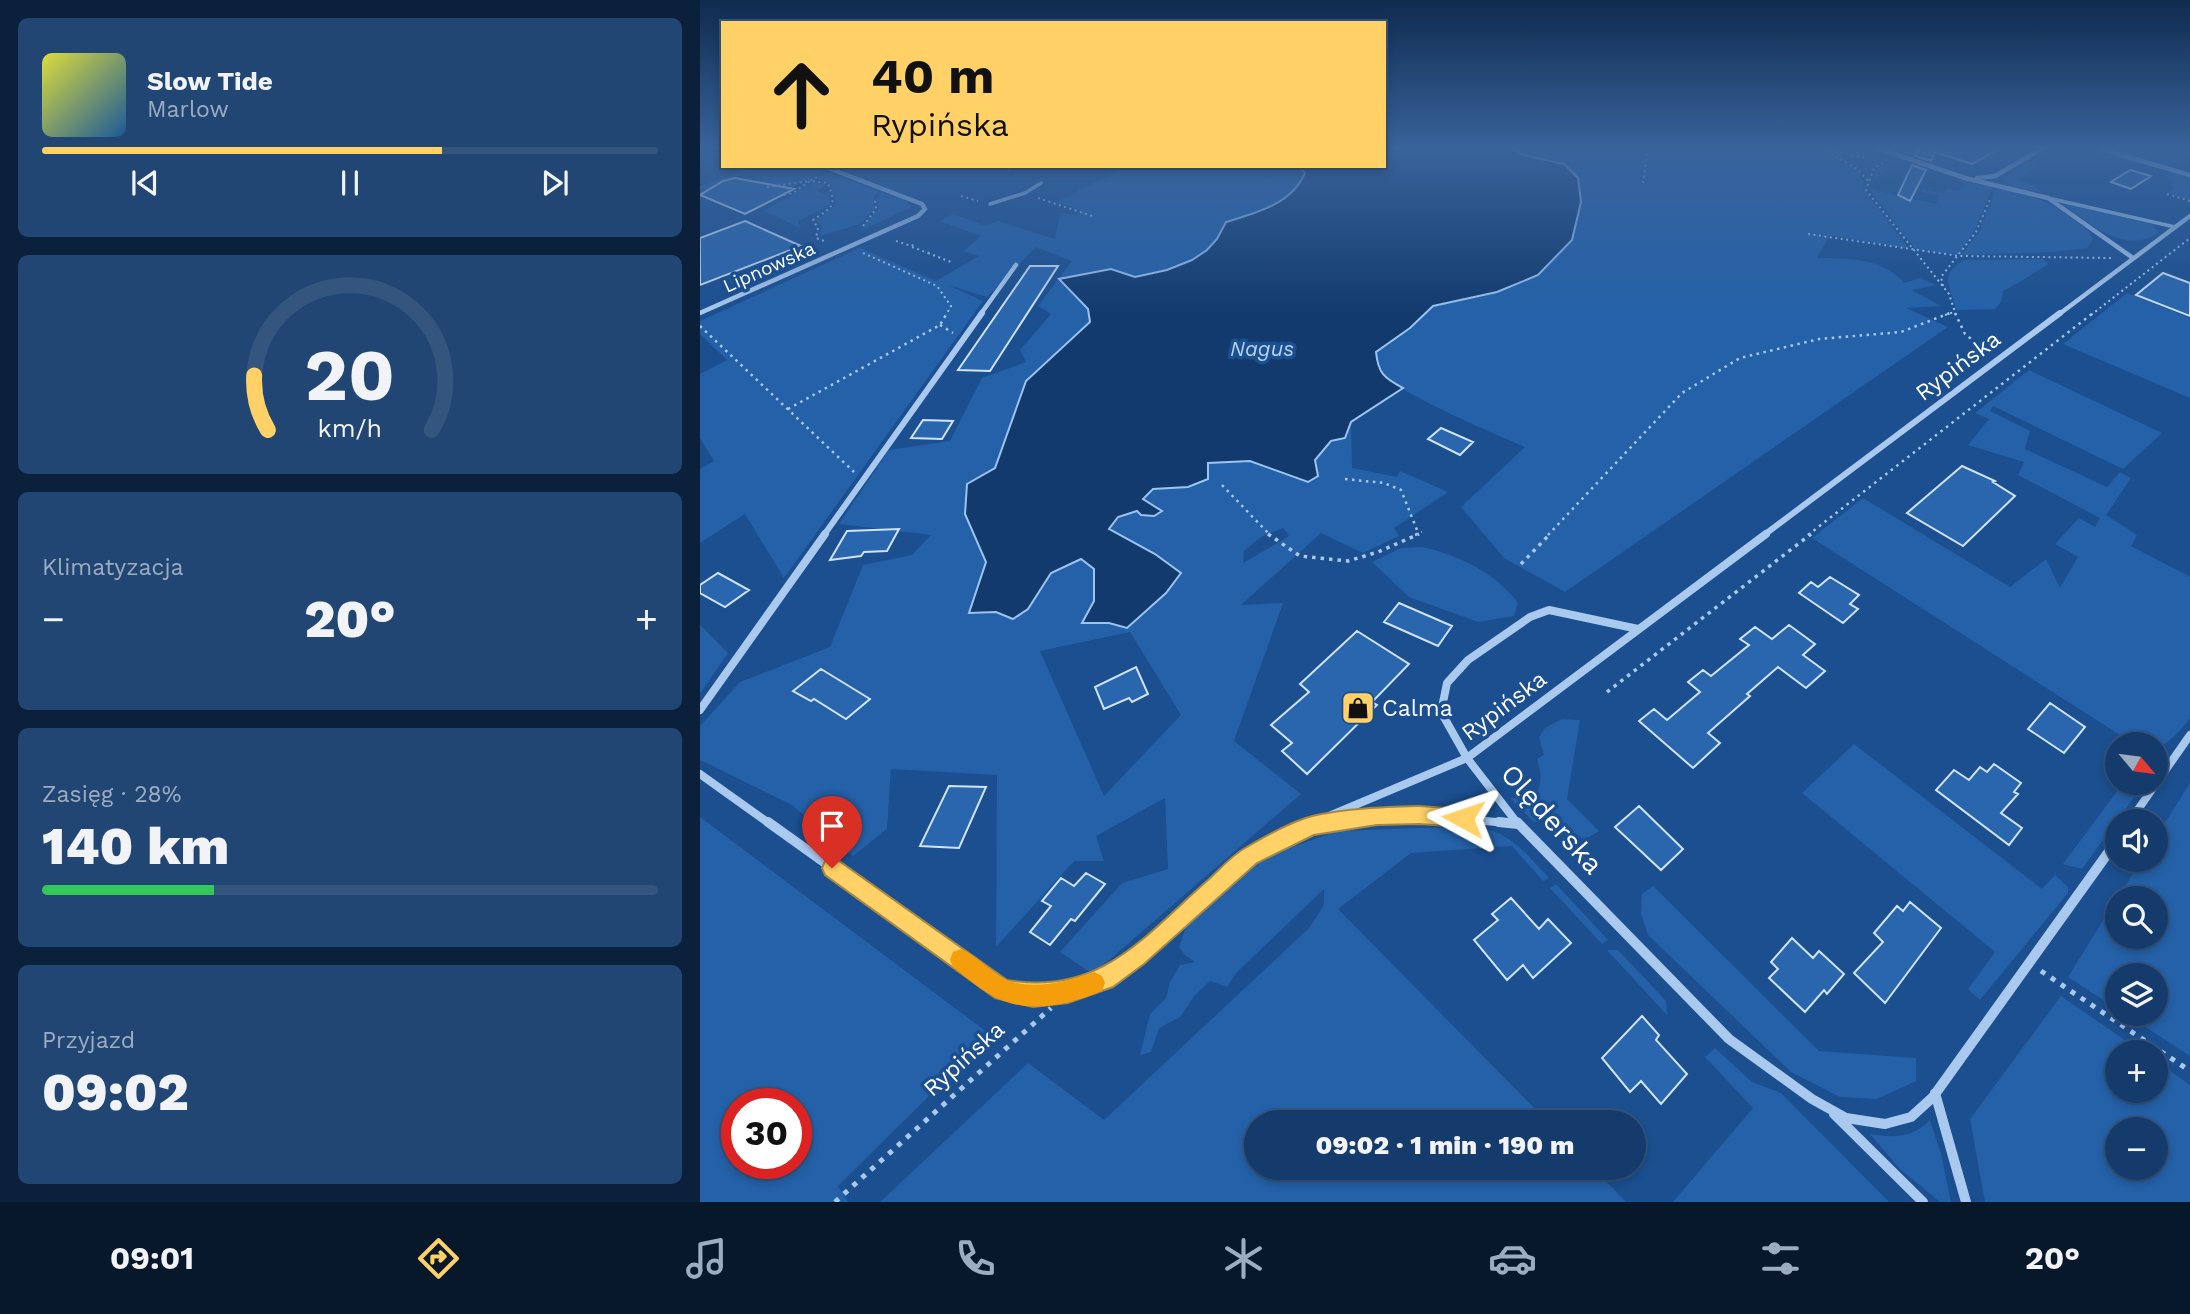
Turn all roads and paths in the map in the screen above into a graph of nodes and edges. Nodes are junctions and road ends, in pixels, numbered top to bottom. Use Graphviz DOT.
graph roads {
  1 [pos="833,203"];
  2 [pos="875,203"];
  3 [pos="920,203"];
  4 [pos="987,203"];
  5 [pos="993,203"];
  6 [pos="1054,203"];
  7 [pos="1876,203"];
  8 [pos="1989,203"];
  9 [pos="2055,203"];
  10 [pos="2070,203"];
  11 [pos="990,204"];
  12 [pos="2190,216"];
  13 [pos="1095,217"];
  14 [pos="2175,228"];
  15 [pos="857,233"];
  16 [pos="1808,234"];
  17 [pos="2190,238"];
  18 [pos="891,239"];
  19 [pos="831,244"];
  20 [pos="915,244"];
  21 [pos="911,246"];
  22 [pos="1913,251"];
  23 [pos="863,254"];
  24 [pos="1959,256"];
  25 [pos="2133,258"];
  26 [pos="951,262"];
  27 [pos="1016,265"];
  28 [pos="1943,287"];
  29 [pos="1954,312"];
  30 [pos="700,313"];
  31 [pos="700,326"];
  32 [pos="1998,359"];
  33 [pos="788,409"];
  34 [pos="1345,479"];
  35 [pos="863,481"];
  36 [pos="1222,485"];
  37 [pos="1521,564"];
  38 [pos="1639,629"];
  39 [pos="1607,692"];
  40 [pos="700,710"];
  41 [pos="2190,735"];
  42 [pos="1467,758"];
  43 [pos="700,774"];
  44 [pos="2138,809"];
  45 [pos="1518,824"];
  46 [pos="1312,826"];
  47 [pos="2105,858"];
  48 [pos="2031,964"];
  49 [pos="1068,992"];
  50 [pos="2190,1071"];
  51 [pos="1935,1093"];
  52 [pos="1829,1109"];
  53 [pos="835,1202"];
  54 [pos="1923,1202"];
  55 [pos="1966,1202"];
  1 -- 19 [label="path"];
  2 -- 15 [label="path"];
  3 -- 30 [label="street, Lipnowska"];
  4 -- 11 [label="path"];
  5 -- 11 [label="lane"];
  6 -- 13 [label="path"];
  7 -- 22 [label="path"];
  8 -- 24 [label="path"];
  9 -- 25 [label="street"];
  10 -- 14 [label="lane"];
  12 -- 14 [label="street, Rypińska"];
  14 -- 25 [label="street, Rypińska"];
  16 -- 22 [label="path"];
  17 -- 39 [label="path"];
  18 -- 21 [label="path"];
  20 -- 21 [label="path"];
  21 -- 26 [label="path"];
  22 -- 24 [label="path"];
  22 -- 28 [label="path"];
  23 -- 33 [label="path"];
  24 -- 25 [label="path"];
  24 -- 28 [label="path"];
  25 -- 32 [label="street, Rypińska"];
  27 -- 35 [label="street"];
  28 -- 29 [label="path"];
  29 -- 32 [label="path"];
  29 -- 37 [label="path"];
  31 -- 33 [label="path"];
  32 -- 38 [label="street, Rypińska"];
  33 -- 35 [label="path"];
  34 -- 36 [label="path"];
  35 -- 40 [label="street"];
  38 -- 42 [label="street, Rypińska"];
  38 -- 42 [label="street, Olęderska"];
  41 -- 44 [label="street"];
  42 -- 45 [label="street, Olęderska"];
  42 -- 46 [label="street, Rypińska"];
  43 -- 49 [label="street"];
  45 -- 46 [label="street"];
  45 -- 52 [label="street, Olęderska"];
  46 -- 49 [label="street, Rypińska"];
  47 -- 48 [label="street, Olęderska"];
  48 -- 50 [label="path"];
  48 -- 51 [label="street, Olęderska"];
  49 -- 53 [label="path, Rypińska"];
  51 -- 52 [label="street, Olęderska"];
  51 -- 55 [label="street"];
  52 -- 54 [label="street, Olęderska"];
}
